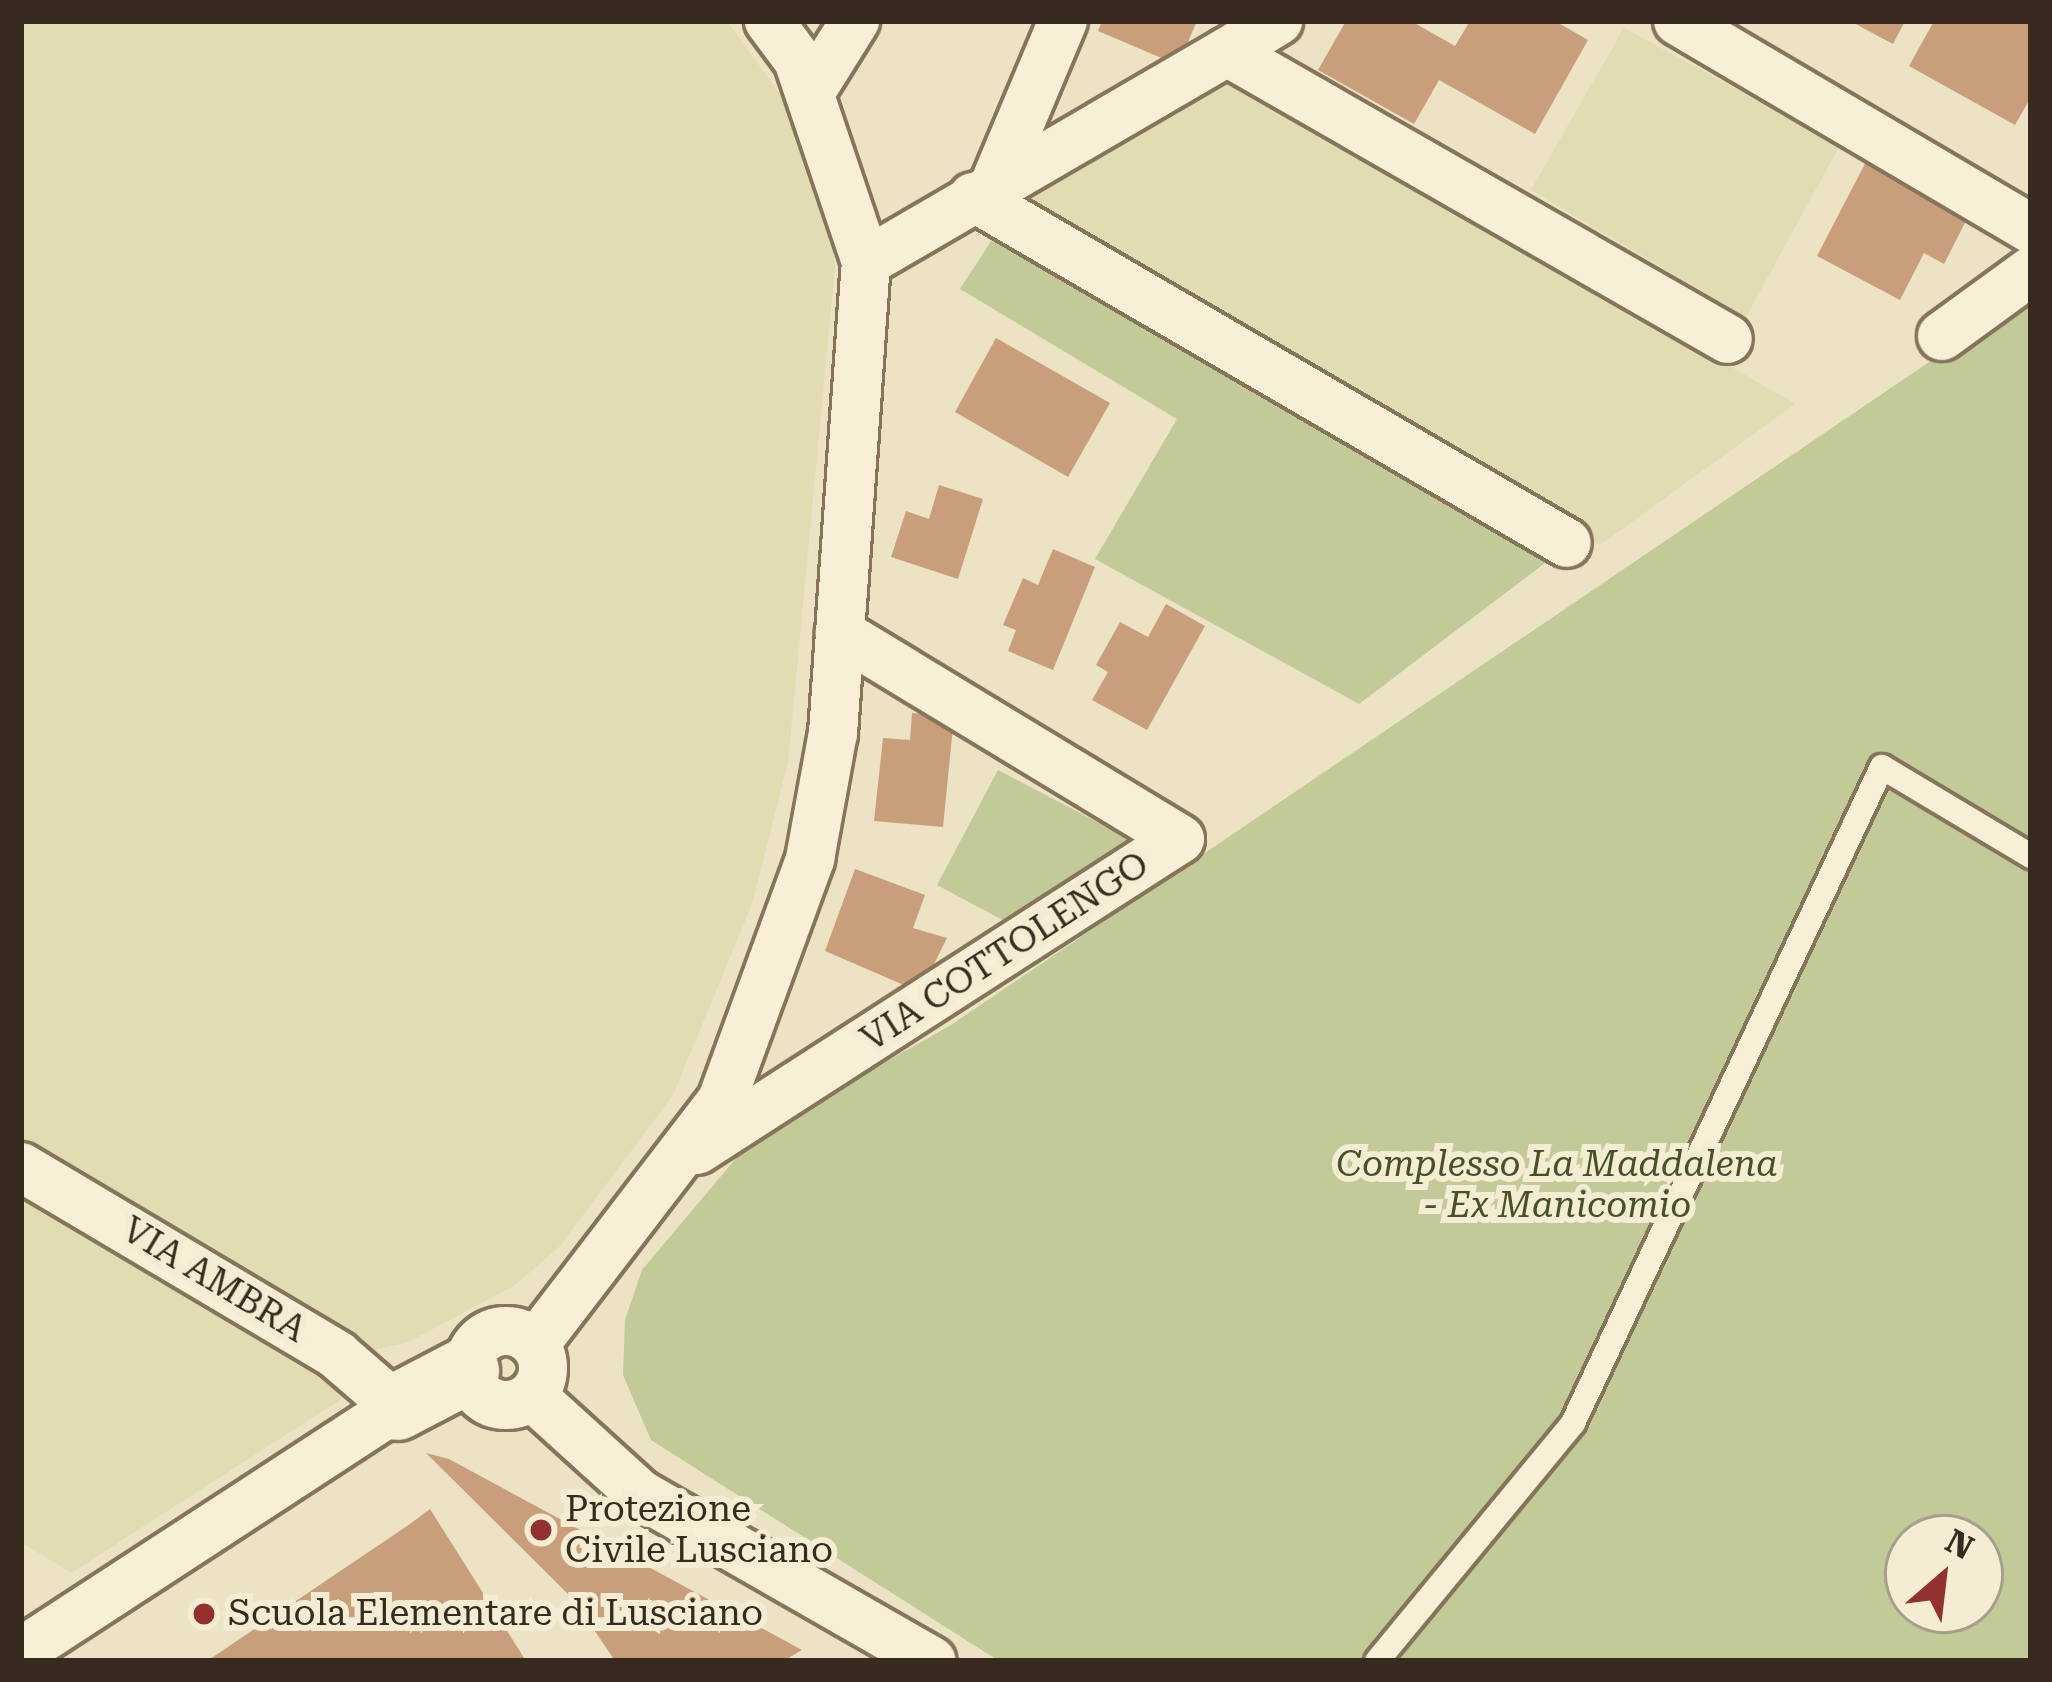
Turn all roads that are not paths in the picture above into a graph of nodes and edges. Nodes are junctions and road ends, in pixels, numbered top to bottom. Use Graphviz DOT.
graph roads {
  1 [pos="769,21"];
  2 [pos="854,21"];
  3 [pos="1063,21"];
  4 [pos="1278,21"];
  5 [pos="1678,21"];
  6 [pos="1227,52"];
  7 [pos="810,93"];
  8 [pos="984,191"];
  9 [pos="2031,229"];
  10 [pos="866,262"];
  11 [pos="2031,272"];
  12 [pos="1942,336"];
  13 [pos="1728,339"];
  14 [pos="1567,543"];
  15 [pos="840,633"];
  16 [pos="2031,856"];
  17 [pos="676,1163"];
  18 [pos="21,1168"];
  19 [pos="535,1344"];
  20 [pos="466,1371"];
  21 [pos="532,1396"];
  22 [pos="398,1406"];
  23 [pos="21,1652"];
  24 [pos="932,1661"];
  25 [pos="1377,1661"];
  1 -- 7 [label="street, VIA COTTOLENGO"];
  2 -- 7 [label="street"];
  3 -- 8 [label="street"];
  4 -- 6 [label="street"];
  5 -- 9 [label="street"];
  6 -- 8 [label="street"];
  6 -- 13 [label="street"];
  7 -- 10 [label="street, VIA COTTOLENGO"];
  8 -- 10 [label="street"];
  8 -- 14 [label="street"];
  10 -- 15 [label="street, VIA COTTOLENGO"];
  11 -- 12 [label="street"];
  15 -- 17 [label="street, VIA COTTOLENGO"];
  15 -- 17 [label="street, VIA COTTOLENGO"];
  16 -- 25 [label="lane"];
  17 -- 19 [label="street, VIA COTTOLENGO"];
  18 -- 22 [label="street, VIA AMBRA"];
  19 -- 20 [label="street"];
  19 -- 21 [label="street"];
  20 -- 21 [label="street"];
  20 -- 22 [label="street"];
  21 -- 24 [label="street"];
  22 -- 23 [label="street"];
}
